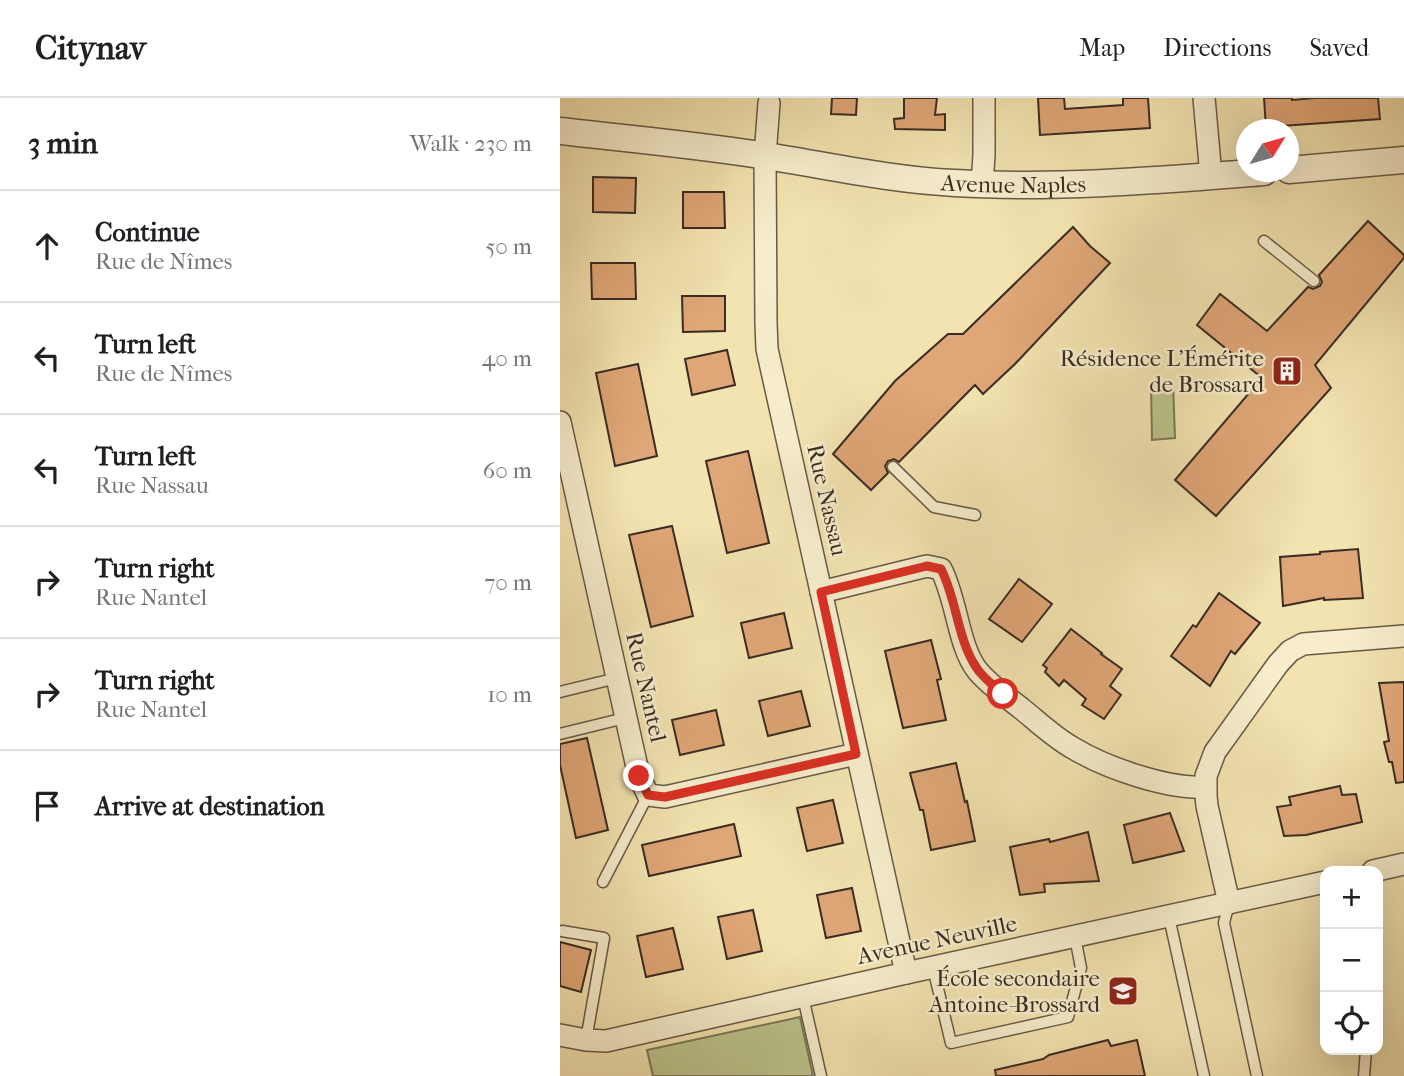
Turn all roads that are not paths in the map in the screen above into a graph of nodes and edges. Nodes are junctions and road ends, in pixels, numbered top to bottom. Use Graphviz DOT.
graph roads {
  1 [pos="984,98"];
  2 [pos="1204,98"];
  3 [pos="769,103"];
  4 [pos="560,131"];
  5 [pos="765,156"];
  6 [pos="1404,160"];
  7 [pos="1299,169"];
  8 [pos="1236,174"];
  9 [pos="1211,176"];
  10 [pos="982,184"];
  11 [pos="1264,241"];
  12 [pos="1314,281"];
  13 [pos="560,422"];
  14 [pos="893,467"];
  15 [pos="975,515"];
  16 [pos="821,592"];
  17 [pos="1404,636"];
  18 [pos="617,678"];
  19 [pos="560,692"];
  20 [pos="625,718"];
  21 [pos="560,734"];
  22 [pos="856,754"];
  23 [pos="1205,787"];
  24 [pos="648,795"];
  25 [pos="1404,864"];
  26 [pos="1383,869"];
  27 [pos="603,881"];
  28 [pos="1320,883"];
  29 [pos="1229,904"];
  30 [pos="1169,917"];
  31 [pos="562,931"];
  32 [pos="1075,937"];
  33 [pos="933,968"];
  34 [pos="906,973"];
  35 [pos="803,997"];
  36 [pos="560,1035"];
  37 [pos="586,1040"];
  38 [pos="1366,1055"];
  39 [pos="821,1076"];
  40 [pos="1204,1076"];
  41 [pos="1257,1076"];
  42 [pos="1364,1076"];
  1 -- 10 [label="street"];
  2 -- 9 [label="street"];
  3 -- 5 [label="street"];
  4 -- 5 [label="street, Avenue Naples"];
  5 -- 10 [label="street, Avenue Naples"];
  5 -- 16 [label="street, Rue Nassau"];
  6 -- 7 [label="street"];
  8 -- 9 [label="street, Avenue Naples"];
  9 -- 10 [label="street, Avenue Naples"];
  11 -- 12 [label="lane"];
  13 -- 18 [label="street, Rue Nantel"];
  14 -- 15 [label="lane"];
  16 -- 22 [label="street, Rue Nassau"];
  16 -- 23 [label="street"];
  17 -- 23 [label="street"];
  18 -- 19 [label="lane"];
  18 -- 20 [label="street, Rue Nantel"];
  20 -- 21 [label="lane"];
  20 -- 24 [label="street, Rue Nantel"];
  22 -- 24 [label="street"];
  22 -- 34 [label="street, Rue Nassau"];
  23 -- 29 [label="street"];
  24 -- 27 [label="lane"];
  25 -- 26 [label="street"];
  28 -- 29 [label="street, Avenue Neuville"];
  29 -- 30 [label="street, Avenue Neuville"];
  29 -- 41 [label="lane"];
  30 -- 32 [label="street, Avenue Neuville"];
  30 -- 40 [label="lane"];
  31 -- 37 [label="lane"];
  32 -- 33 [label="street, Avenue Neuville"];
  32 -- 33 [label="lane"];
  33 -- 34 [label="street, Avenue Neuville"];
  34 -- 35 [label="street, Avenue Neuville"];
  35 -- 37 [label="street, Avenue Neuville"];
  35 -- 39 [label="lane"];
  36 -- 37 [label="street, Avenue Neuville"];
  38 -- 42 [label="lane"];
}
